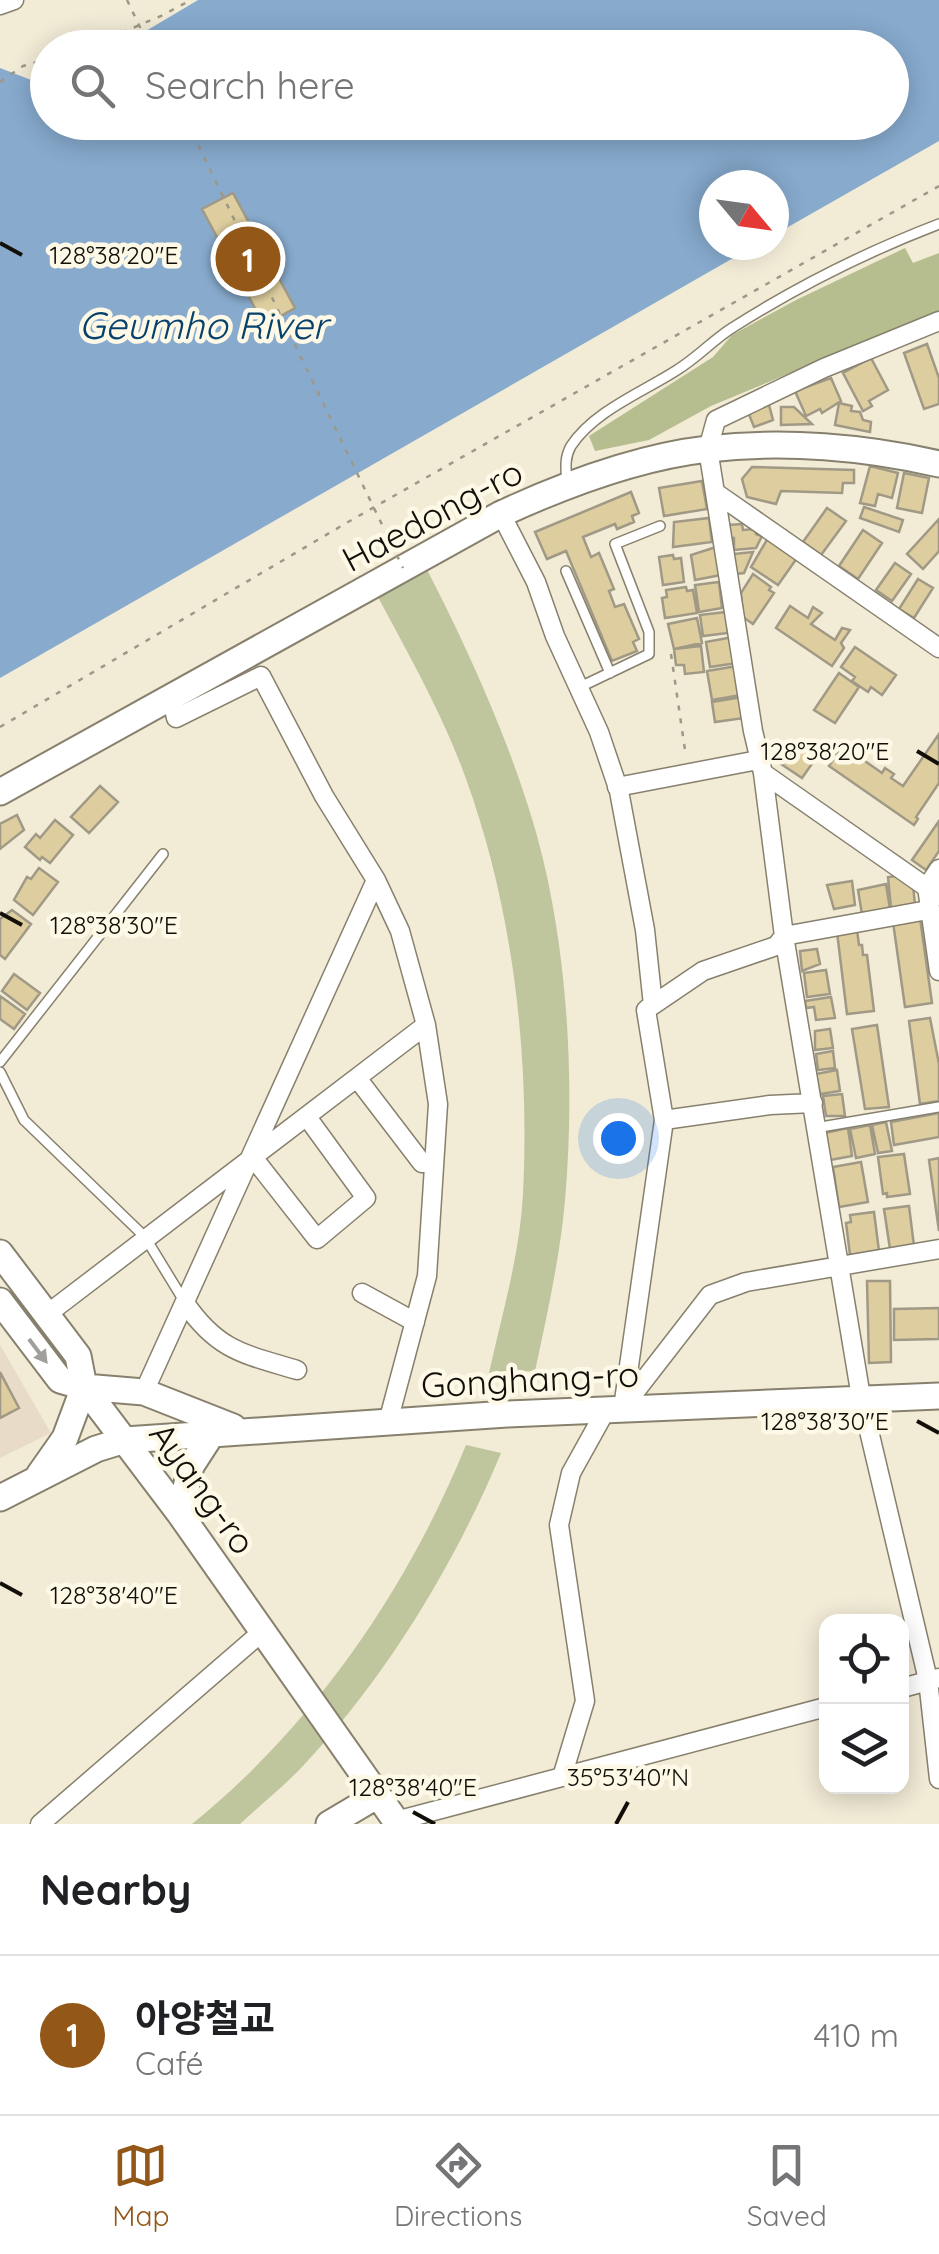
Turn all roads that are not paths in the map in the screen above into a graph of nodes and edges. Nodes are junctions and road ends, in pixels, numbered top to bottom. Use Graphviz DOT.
graph roads {
  1 [pos="14,0"];
  2 [pos="0,5"];
  3 [pos="939,224"];
  4 [pos="939,321"];
  5 [pos="708,449"];
  6 [pos="939,464"];
  7 [pos="567,484"];
  8 [pos="716,494"];
  9 [pos="502,514"];
  10 [pos="660,526"];
  11 [pos="566,571"];
  12 [pos="939,648"];
  13 [pos="610,673"];
  14 [pos="578,688"];
  15 [pos="172,694"];
  16 [pos="761,767"];
  17 [pos="618,788"];
  18 [pos="0,792"];
  19 [pos="163,854"];
  20 [pos="939,869"];
  21 [pos="376,880"];
  22 [pos="931,898"];
  23 [pos="784,936"];
  24 [pos="939,971"];
  25 [pos="645,1010"];
  26 [pos="426,1026"];
  27 [pos="0,1062"];
  28 [pos="0,1072"];
  29 [pos="357,1078"];
  30 [pos="812,1103"];
  31 [pos="939,1107"];
  32 [pos="307,1116"];
  33 [pos="664,1120"];
  34 [pos="815,1128"];
  35 [pos="252,1156"];
  36 [pos="422,1162"];
  37 [pos="146,1238"];
  38 [pos="939,1249"];
  39 [pos="0,1252"];
  40 [pos="838,1268"];
  41 [pos="362,1292"];
  42 [pos="0,1302"];
  43 [pos="185,1303"];
  44 [pos="46,1315"];
  45 [pos="415,1322"];
  46 [pos="297,1370"];
  47 [pos="84,1387"];
  48 [pos="144,1392"];
  49 [pos="939,1396"];
  50 [pos="861,1397"];
  51 [pos="606,1410"];
  52 [pos="388,1422"];
  53 [pos="241,1430"];
  54 [pos="213,1432"];
  55 [pos="125,1440"];
  56 [pos="36,1480"];
  57 [pos="0,1498"];
  58 [pos="180,1514"];
  59 [pos="263,1631"];
  60 [pos="934,1680"];
  61 [pos="909,1686"];
  62 [pos="819,1709"];
  63 [pos="562,1777"];
  64 [pos="939,1779"];
  65 [pos="378,1795"];
  66 [pos="397,1822"];
  67 [pos="40,1824"];
  68 [pos="329,1824"];
  1 -- 2 [label="street"];
  3 -- 7 [label="lane"];
  4 -- 5 [label="street"];
  5 -- 6 [label="main road, Haedong-ro"];
  5 -- 7 [label="main road, Haedong-ro"];
  5 -- 8 [label="street"];
  7 -- 9 [label="main road, Haedong-ro"];
  8 -- 12 [label="street"];
  8 -- 16 [label="street"];
  9 -- 14 [label="street"];
  9 -- 15 [label="main road, Haedong-ro"];
  10 -- 13 [label="lane"];
  11 -- 13 [label="lane"];
  13 -- 14 [label="lane"];
  14 -- 17 [label="street"];
  15 -- 18 [label="main road, Haedong-ro"];
  15 -- 21 [label="street"];
  16 -- 17 [label="street"];
  16 -- 22 [label="street"];
  16 -- 23 [label="street"];
  17 -- 25 [label="street"];
  19 -- 27 [label="lane"];
  20 -- 22 [label="street"];
  21 -- 26 [label="street"];
  21 -- 35 [label="street"];
  22 -- 23 [label="street"];
  22 -- 24 [label="street"];
  23 -- 25 [label="street"];
  23 -- 30 [label="street"];
  25 -- 33 [label="street"];
  26 -- 29 [label="street"];
  26 -- 45 [label="street"];
  28 -- 37 [label="lane"];
  29 -- 32 [label="street"];
  29 -- 36 [label="street"];
  30 -- 33 [label="street"];
  30 -- 34 [label="street"];
  31 -- 34 [label="lane"];
  32 -- 35 [label="street"];
  32 -- 35 [label="street"];
  33 -- 40 [label="street"];
  34 -- 40 [label="street"];
  35 -- 37 [label="street"];
  35 -- 43 [label="street"];
  37 -- 43 [label="lane"];
  37 -- 44 [label="street"];
  38 -- 40 [label="street"];
  39 -- 44 [label="main road"];
  40 -- 50 [label="street"];
  41 -- 45 [label="street"];
  42 -- 47 [label="main road, one-way"];
  43 -- 46 [label="street"];
  43 -- 48 [label="street"];
  44 -- 47 [label="main road"];
  45 -- 52 [label="street"];
  47 -- 48 [label="main road"];
  47 -- 55 [label="main road, Ayang-ro"];
  47 -- 56 [label="main road"];
  48 -- 53 [label="main road"];
  49 -- 50 [label="main road, Gonghang-ro"];
  50 -- 51 [label="main road, Gonghang-ro"];
  50 -- 60 [label="street"];
  51 -- 52 [label="main road, Gonghang-ro"];
  51 -- 63 [label="street"];
  52 -- 53 [label="main road, Gonghang-ro"];
  53 -- 54 [label="main road, Gonghang-ro"];
  54 -- 55 [label="main road, Gonghang-ro"];
  54 -- 58 [label="main road"];
  55 -- 56 [label="main road, Gonghang-ro"];
  55 -- 58 [label="main road, Ayang-ro"];
  56 -- 57 [label="main road, Gonghang-ro"];
  58 -- 59 [label="main road, Ayang-ro"];
  59 -- 65 [label="main road, Ayang-ro"];
  59 -- 67 [label="street"];
  60 -- 61 [label="street"];
  60 -- 64 [label="street"];
  62 -- 63 [label="street"];
  63 -- 66 [label="street"];
  65 -- 66 [label="main road, Ayang-ro"];
  65 -- 68 [label="main road"];
}
